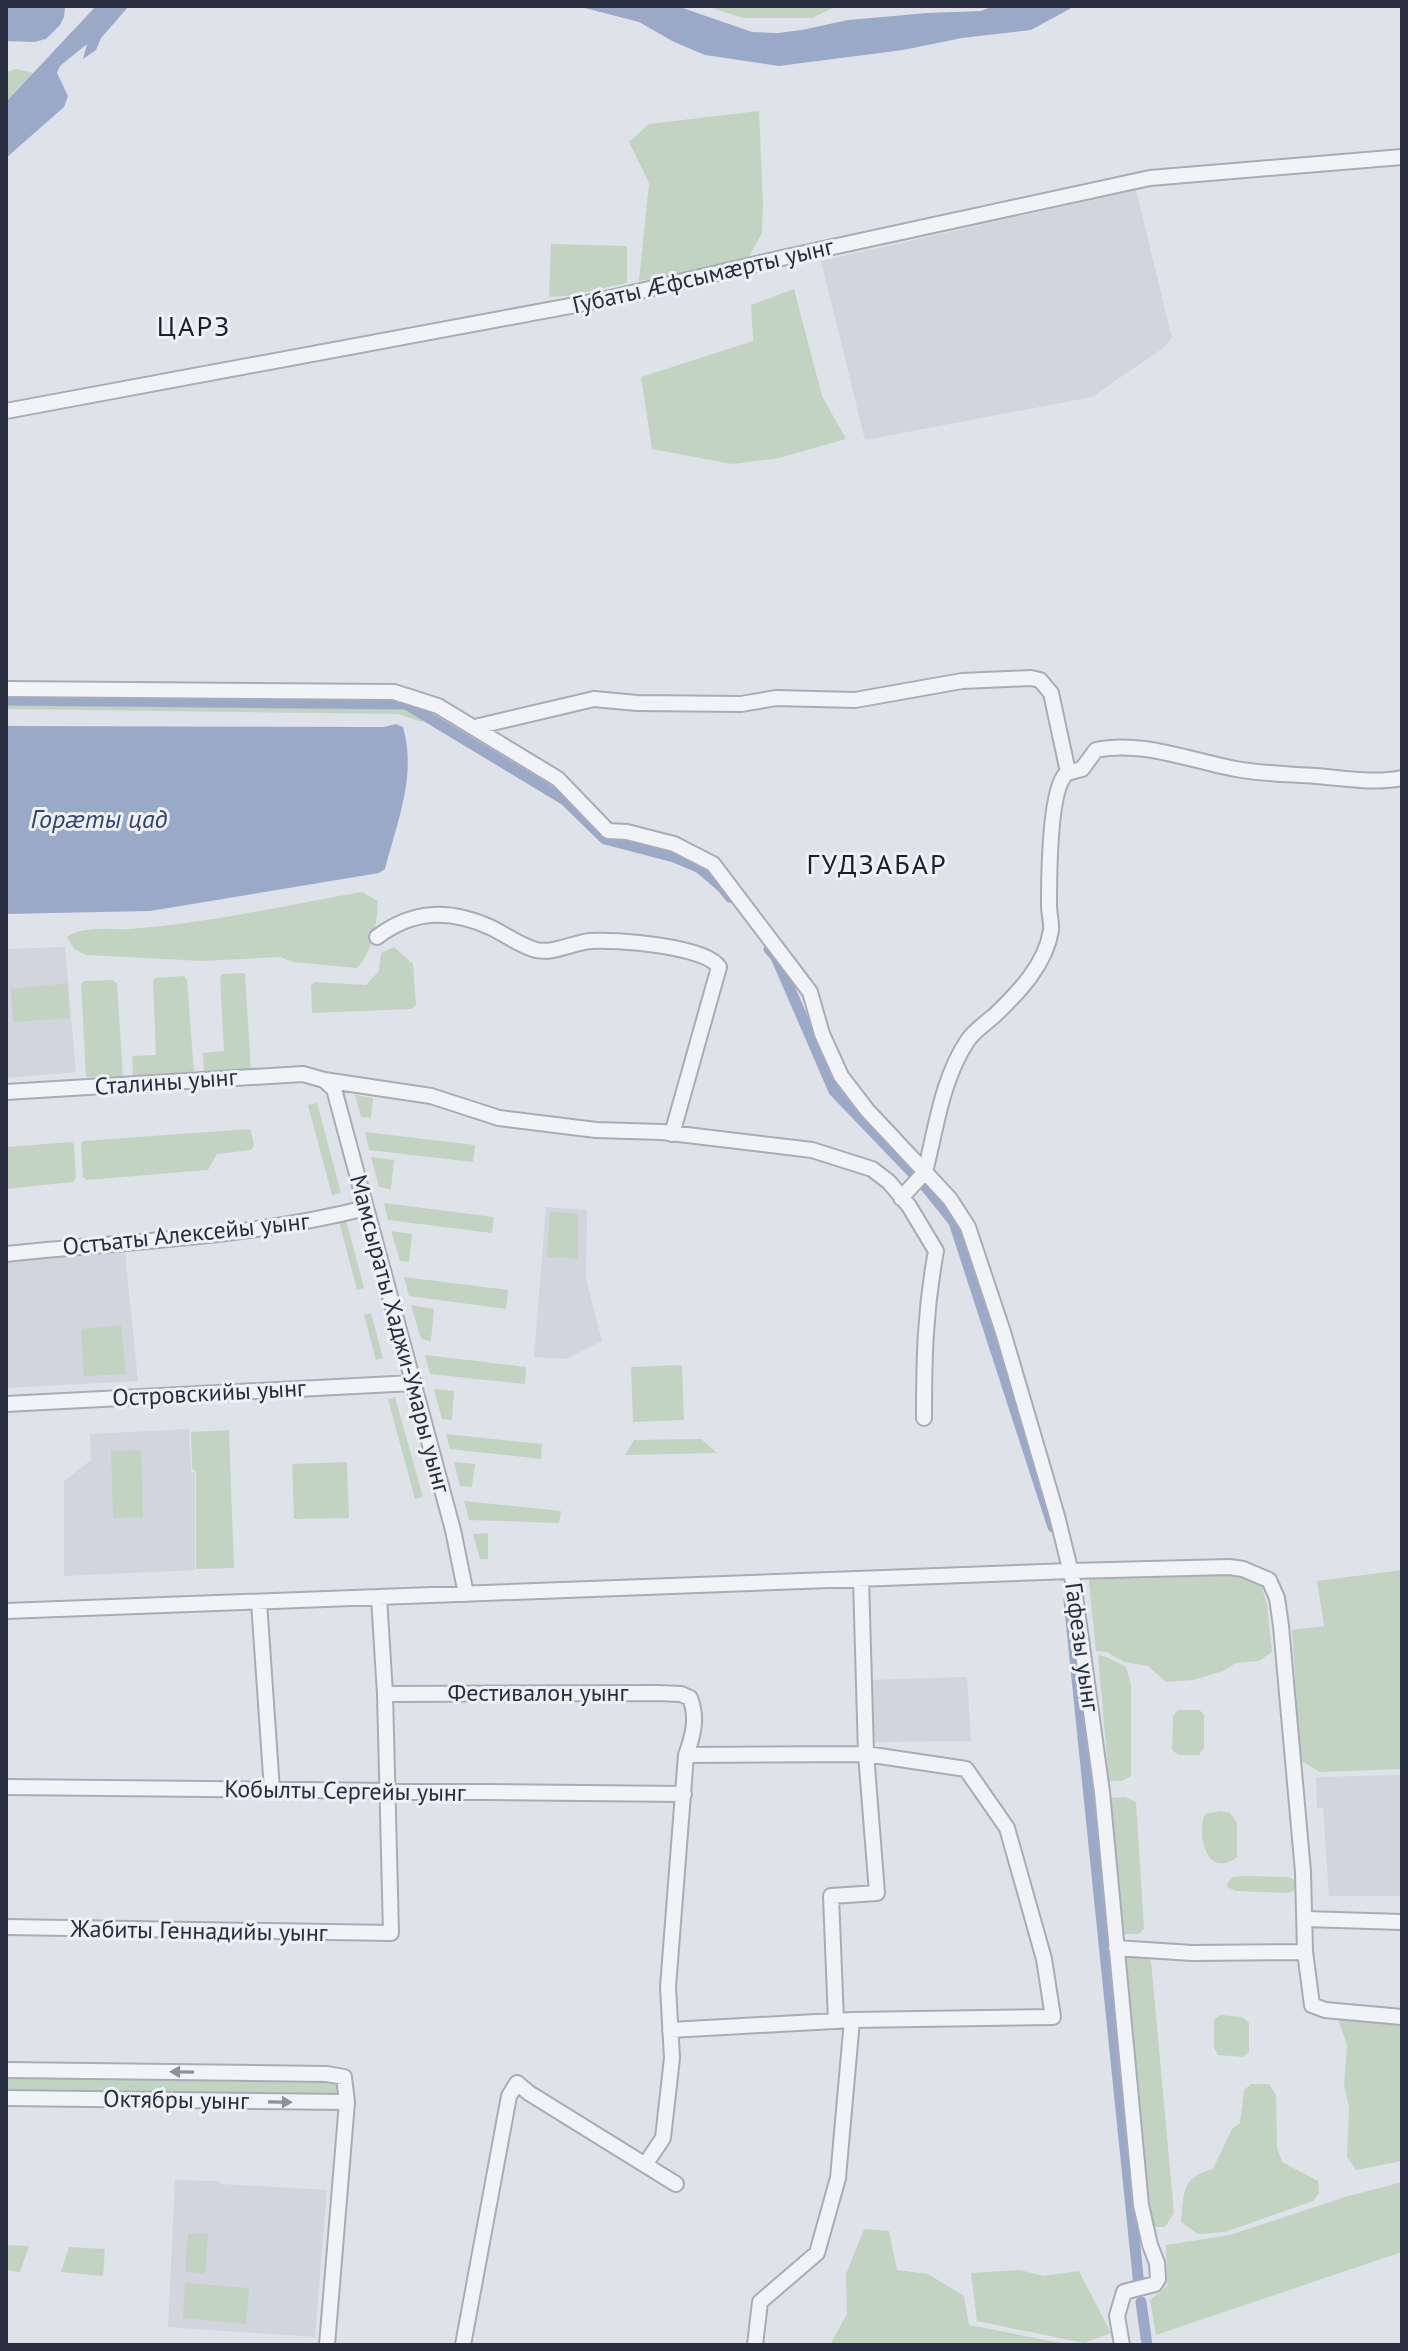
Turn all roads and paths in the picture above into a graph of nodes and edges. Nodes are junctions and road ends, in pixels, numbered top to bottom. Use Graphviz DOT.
graph roads {
  1 [pos="1402,157"];
  2 [pos="6,411"];
  3 [pos="6,689"];
  4 [pos="475,727"];
  5 [pos="1068,772"];
  6 [pos="1402,778"];
  7 [pos="377,937"];
  8 [pos="324,1080"];
  9 [pos="6,1092"];
  10 [pos="672,1134"];
  11 [pos="924,1174"];
  12 [pos="904,1195"];
  13 [pos="366,1208"];
  14 [pos="6,1254"];
  15 [pos="413,1383"];
  16 [pos="6,1404"];
  17 [pos="924,1418"];
  18 [pos="1070,1571"];
  19 [pos="861,1579"];
  20 [pos="466,1594"];
  21 [pos="379,1597"];
  22 [pos="259,1602"];
  23 [pos="6,1611"];
  24 [pos="385,1694"];
  25 [pos="866,1754"];
  26 [pos="686,1755"];
  27 [pos="6,1787"];
  28 [pos="272,1790"];
  29 [pos="387,1791"];
  30 [pos="684,1794"];
  31 [pos="1305,1919"];
  32 [pos="1402,1922"];
  33 [pos="6,1927"];
  34 [pos="1116,1948"];
  35 [pos="1305,1952"];
  36 [pos="1402,2017"];
  37 [pos="852,2020"];
  38 [pos="836,2021"];
  39 [pos="670,2030"];
  40 [pos="6,2070"];
  41 [pos="6,2098"];
  42 [pos="347,2102"];
  43 [pos="645,2165"];
  44 [pos="676,2184"];
  45 [pos="327,2345"];
  46 [pos="463,2345"];
  47 [pos="755,2345"];
  48 [pos="1122,2345"];
  1 -- 2 [label="street, Губаты Æфсымæрты уынг"];
  3 -- 4 [label="street"];
  4 -- 5 [label="street"];
  4 -- 11 [label="street"];
  5 -- 6 [label="street"];
  5 -- 11 [label="street"];
  7 -- 10 [label="street"];
  8 -- 9 [label="street, Сталины уынг"];
  8 -- 10 [label="street, Сталины уынг"];
  8 -- 13 [label="street, Мамсыраты Хаджи-Умары уынг"];
  10 -- 12 [label="street, Сталины уынг"];
  11 -- 12 [label="street"];
  11 -- 18 [label="street"];
  12 -- 17 [label="street, Сталины уынг"];
  13 -- 14 [label="street, Остъаты Алексейы уынг"];
  13 -- 15 [label="street, Мамсыраты Хаджи-Умары уынг"];
  15 -- 16 [label="street, Островскийы уынг"];
  15 -- 20 [label="street, Мамсыраты Хаджи-Умары уынг"];
  18 -- 19 [label="street"];
  18 -- 31 [label="street, Гафезы уынг"];
  18 -- 34 [label="street, Гафезы уынг"];
  19 -- 20 [label="street"];
  19 -- 25 [label="street"];
  20 -- 21 [label="street"];
  21 -- 22 [label="street"];
  21 -- 24 [label="street"];
  22 -- 23 [label="street"];
  22 -- 28 [label="street"];
  24 -- 26 [label="street, Фестивалон уынг"];
  24 -- 29 [label="street"];
  25 -- 26 [label="street"];
  25 -- 37 [label="street"];
  25 -- 38 [label="street"];
  26 -- 30 [label="street"];
  27 -- 28 [label="street, Кобылты Сергейы уынг"];
  28 -- 29 [label="street, Кобылты Сергейы уынг"];
  29 -- 30 [label="street, Кобылты Сергейы уынг"];
  29 -- 33 [label="street, Жабиты Геннадийы уынг"];
  30 -- 39 [label="street"];
  31 -- 32 [label="street"];
  31 -- 35 [label="street, Гафезы уынг"];
  34 -- 35 [label="street"];
  34 -- 48 [label="street, Гафезы уынг"];
  35 -- 36 [label="street, Гафезы уынг"];
  37 -- 38 [label="street"];
  37 -- 47 [label="street"];
  38 -- 39 [label="street"];
  39 -- 43 [label="street"];
  42 -- 40 [label="street, Октябры уынг, one-way"];
  41 -- 42 [label="street, Октябры уынг, one-way"];
  42 -- 45 [label="street"];
  43 -- 44 [label="street"];
  43 -- 46 [label="street"];
}
